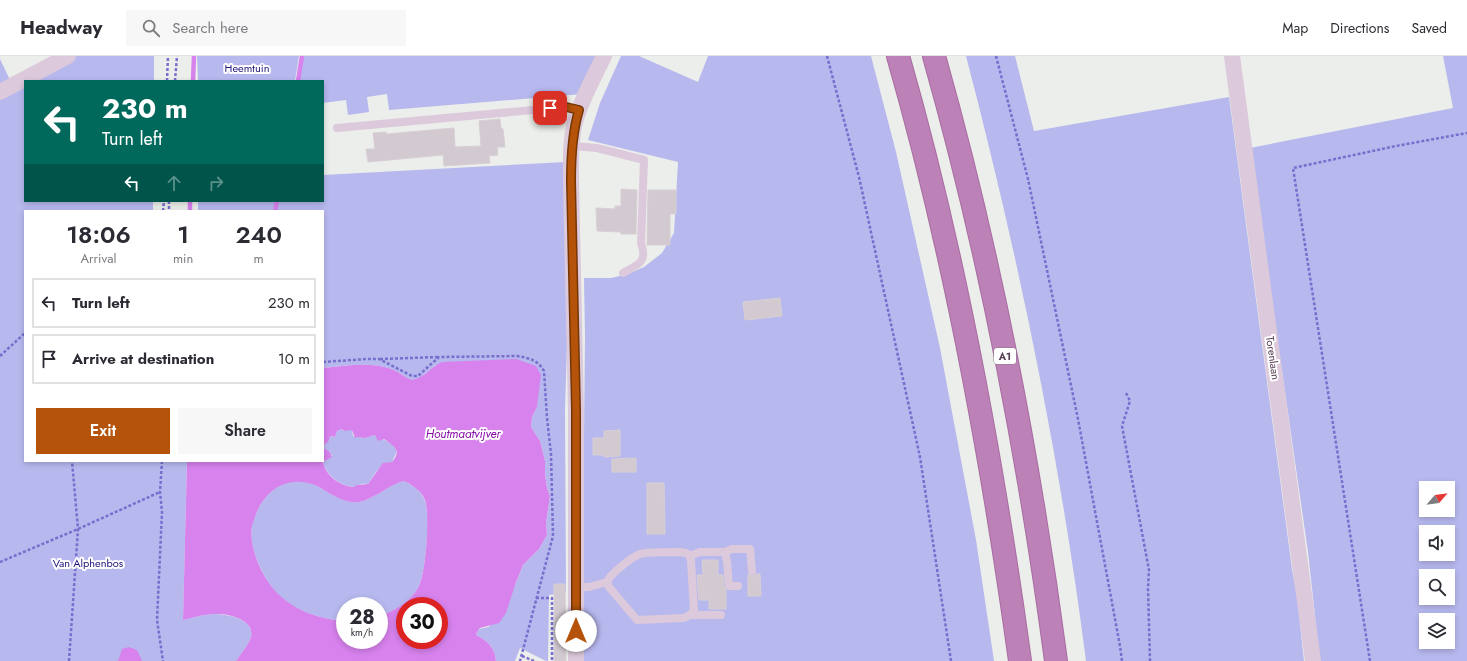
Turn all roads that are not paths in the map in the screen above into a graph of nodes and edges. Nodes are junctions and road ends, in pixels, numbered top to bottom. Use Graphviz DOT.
graph roads {
  1 [pos="68,56"];
  2 [pos="604,56"];
  3 [pos="898,56"];
  4 [pos="934,56"];
  5 [pos="1232,56"];
  6 [pos="0,92"];
  7 [pos="579,110"];
  8 [pos="337,128"];
  9 [pos="572,146"];
  10 [pos="623,273"];
  11 [pos="725,552"];
  12 [pos="690,556"];
  13 [pos="752,571"];
  14 [pos="607,582"];
  15 [pos="738,586"];
  16 [pos="576,587"];
  17 [pos="690,615"];
  18 [pos="721,615"];
  19 [pos="576,661"];
  20 [pos="1020,661"];
  21 [pos="1056,661"];
  22 [pos="1313,661"];
  1 -- 6 [label="street"];
  2 -- 7 [label="street"];
  3 -- 20 [label="highway"];
  4 -- 21 [label="highway, A1"];
  5 -- 22 [label="street, Torenlaan"];
  7 -- 8 [label="lane"];
  7 -- 9 [label="street"];
  9 -- 10 [label="lane"];
  9 -- 16 [label="street"];
  11 -- 12 [label="lane"];
  11 -- 13 [label="lane"];
  11 -- 15 [label="lane"];
  12 -- 14 [label="lane"];
  12 -- 17 [label="lane"];
  14 -- 16 [label="lane"];
  14 -- 17 [label="lane"];
  16 -- 19 [label="street"];
  17 -- 18 [label="lane"];
}
